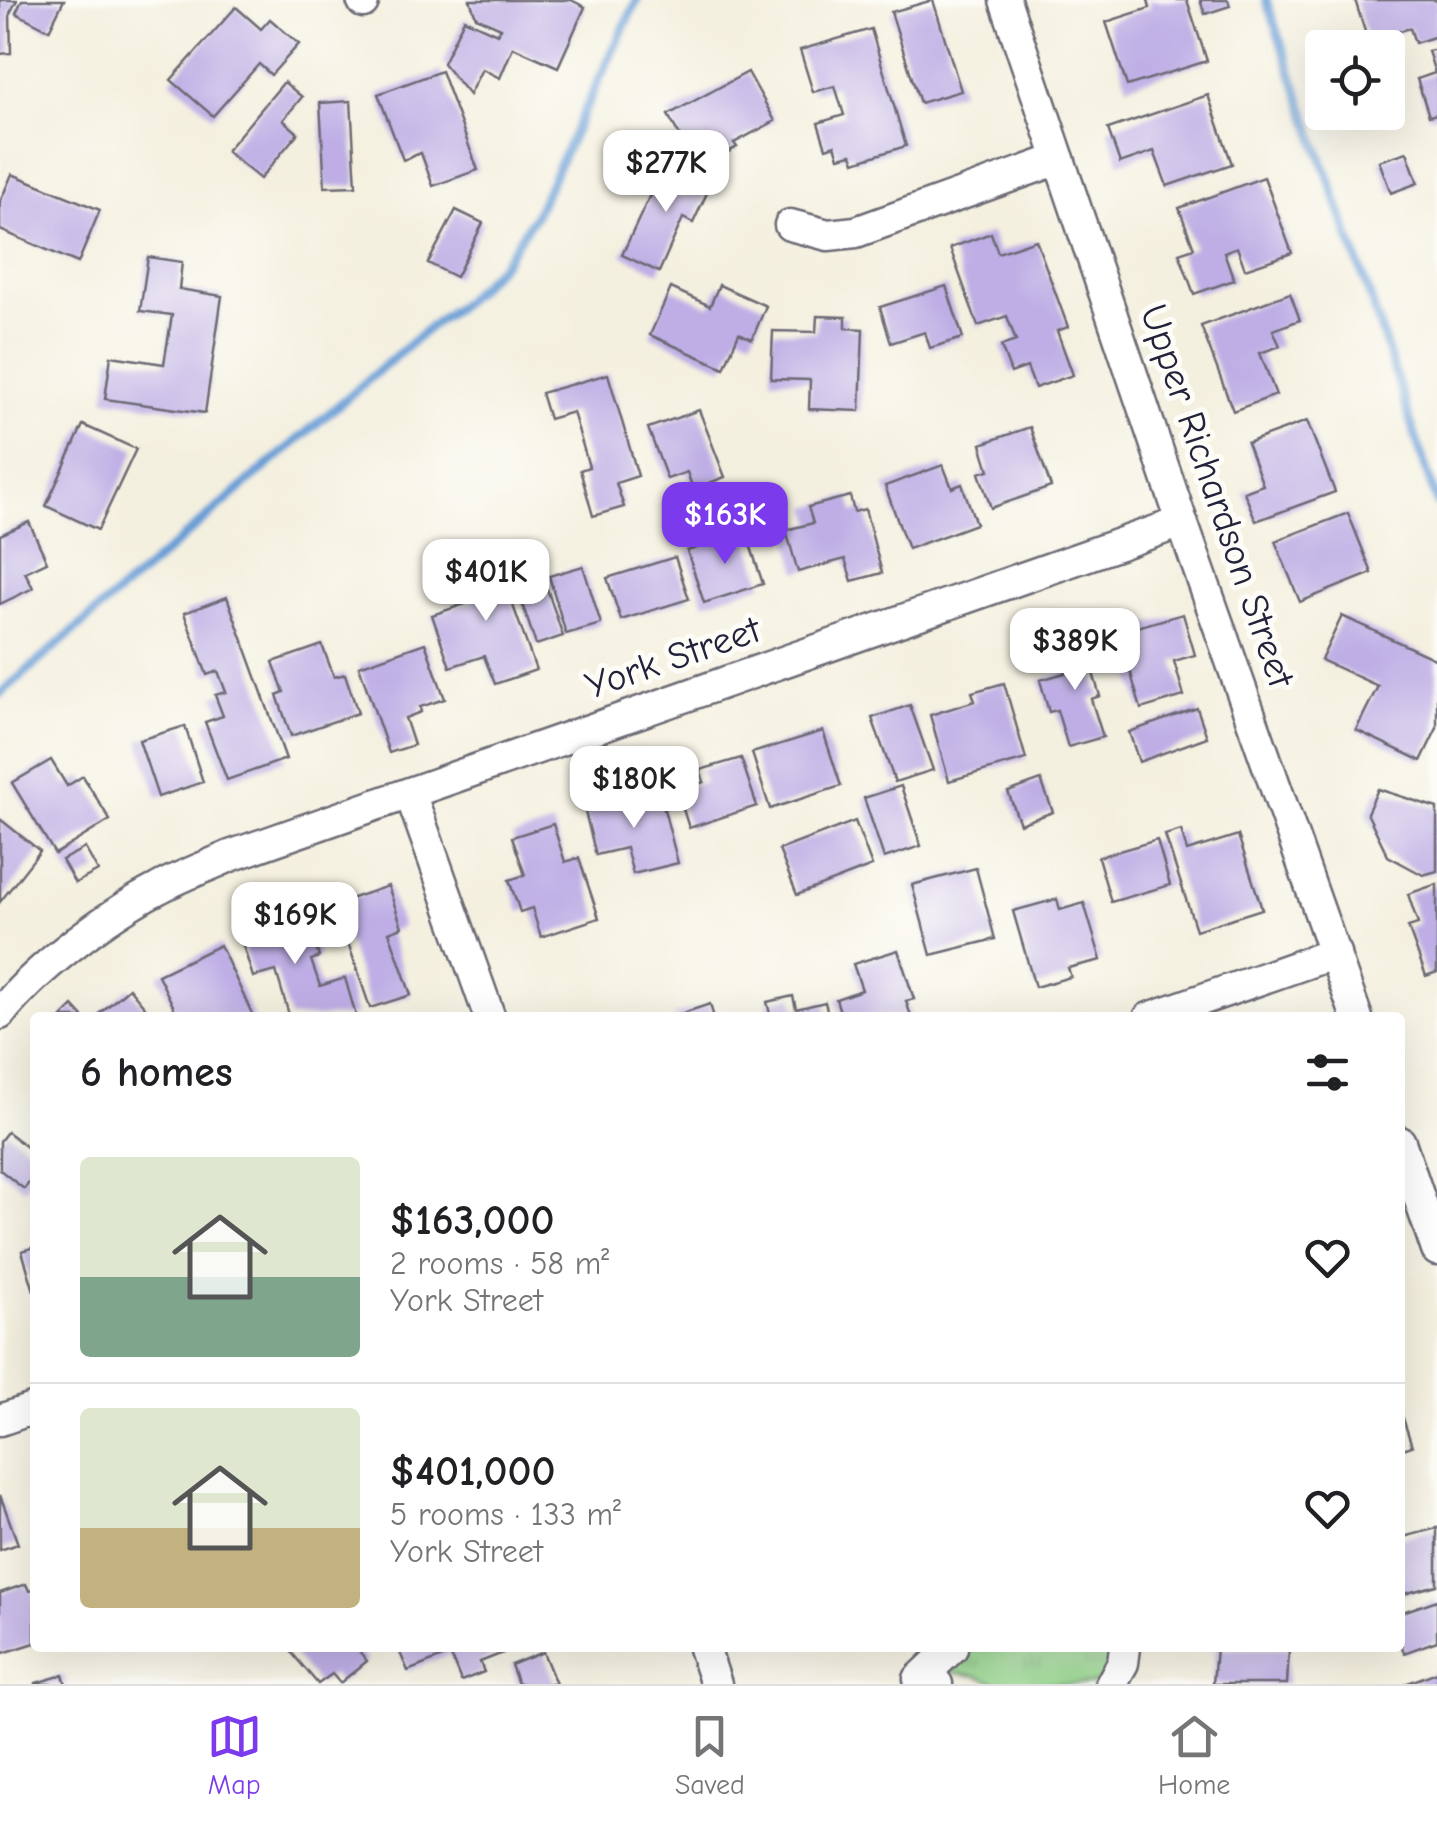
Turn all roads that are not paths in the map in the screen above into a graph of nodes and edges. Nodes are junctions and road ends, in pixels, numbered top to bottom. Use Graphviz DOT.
graph roads {
  1 [pos="1005,0"];
  2 [pos="1059,159"];
  3 [pos="790,225"];
  4 [pos="1182,522"];
  5 [pos="410,793"];
  6 [pos="1335,952"];
  7 [pos="488,1012"];
  8 [pos="1166,1012"];
  9 [pos="1355,1012"];
  10 [pos="0,1014"];
  11 [pos="1405,1157"];
  12 [pos="1437,1250"];
  13 [pos="30,1410"];
  14 [pos="0,1420"];
  15 [pos="705,1652"];
  16 [pos="948,1652"];
  17 [pos="1124,1652"];
  18 [pos="919,1682"];
  19 [pos="716,1684"];
  20 [pos="1111,1684"];
  1 -- 2 [label="street, Upper Richardson Street"];
  2 -- 3 [label="street"];
  2 -- 4 [label="street, Upper Richardson Street"];
  4 -- 5 [label="street, York Street"];
  4 -- 6 [label="street, Upper Richardson Street"];
  5 -- 7 [label="street"];
  5 -- 10 [label="street, York Street"];
  6 -- 8 [label="street"];
  6 -- 9 [label="street, Upper Richardson Street"];
  11 -- 12 [label="street"];
  13 -- 14 [label="street"];
  15 -- 19 [label="street"];
  16 -- 18 [label="street"];
  17 -- 20 [label="street"];
}
